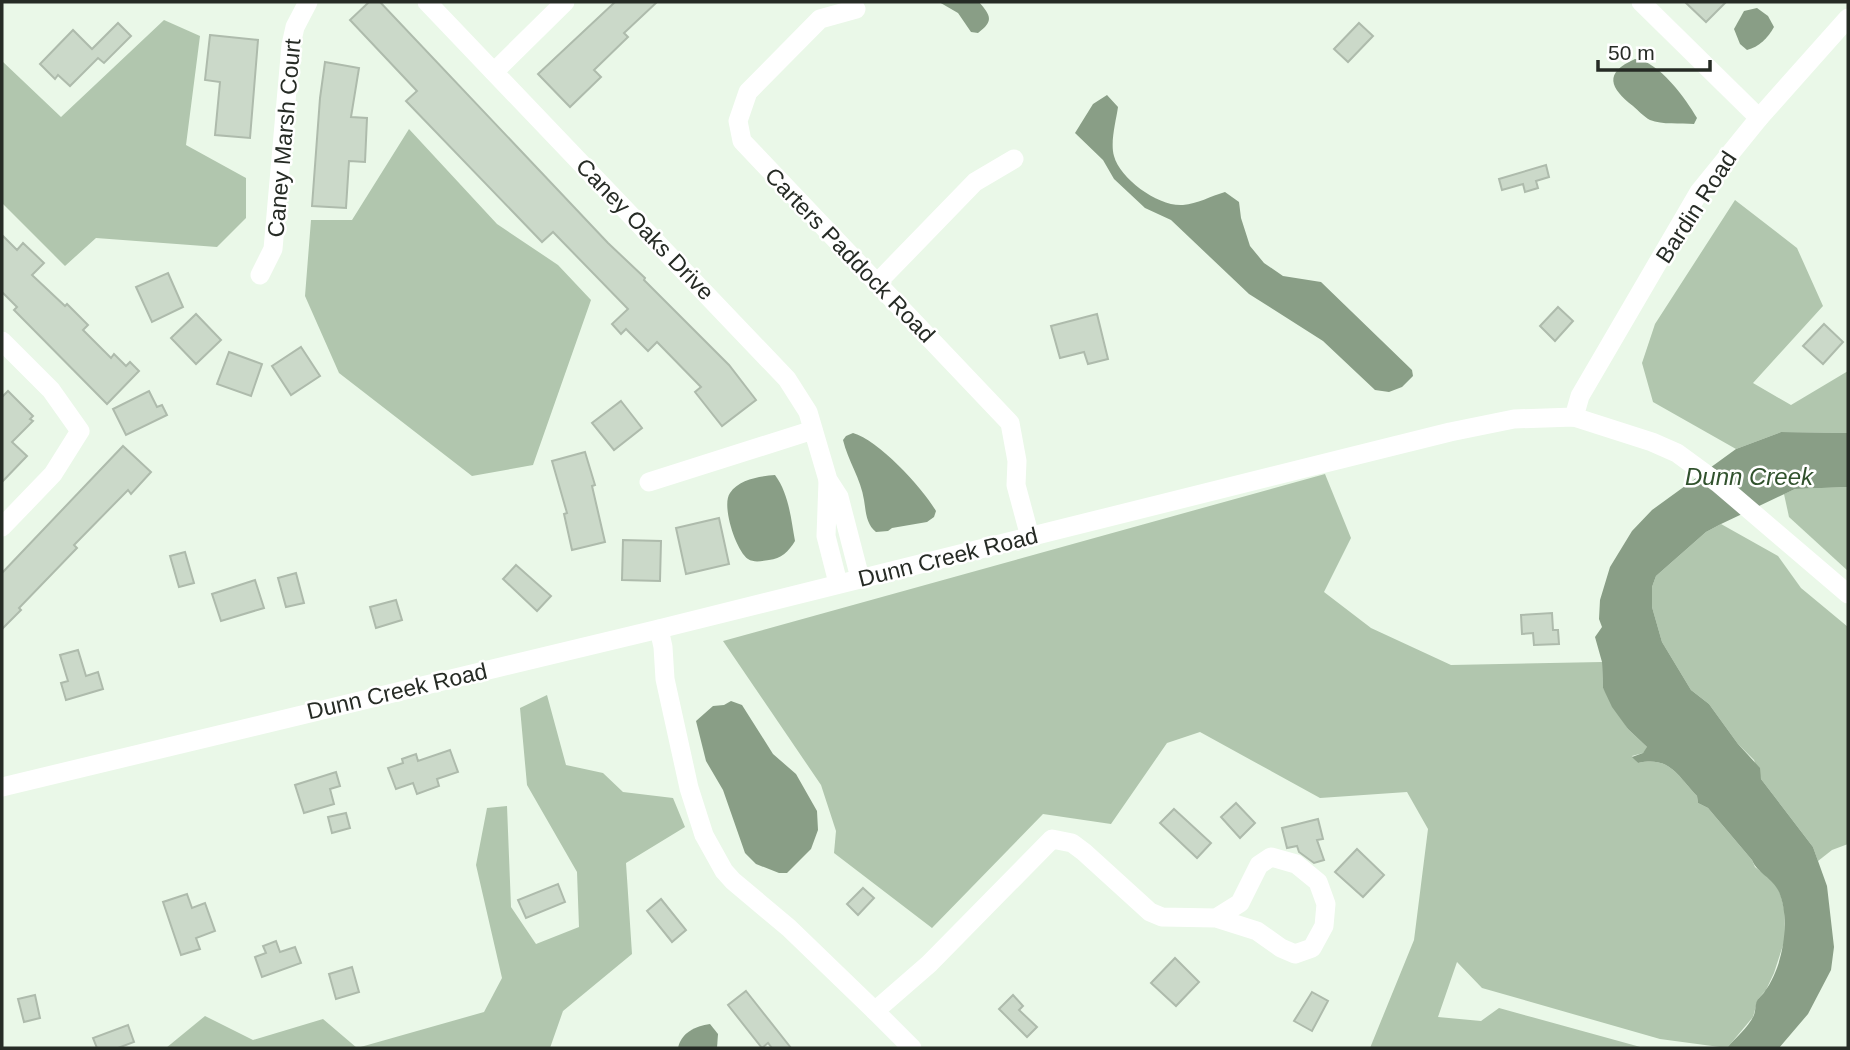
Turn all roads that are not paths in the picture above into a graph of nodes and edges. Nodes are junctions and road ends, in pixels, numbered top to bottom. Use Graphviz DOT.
graph roads {
  1 [pos="308,2"];
  2 [pos="427,2"];
  3 [pos="565,2"];
  4 [pos="1641,2"];
  5 [pos="856,9"];
  6 [pos="1848,18"];
  7 [pos="494,72"];
  8 [pos="1759,118"];
  9 [pos="1014,159"];
  10 [pos="260,275"];
  11 [pos="877,282"];
  12 [pos="2,341"];
  13 [pos="1574,417"];
  14 [pos="813,430"];
  15 [pos="828,480"];
  16 [pos="649,482"];
  17 [pos="2,527"];
  18 [pos="1030,537"];
  19 [pos="860,578"];
  20 [pos="838,583"];
  21 [pos="1848,594"];
  22 [pos="659,629"];
  23 [pos="2,787"];
  24 [pos="1216,918"];
  25 [pos="875,1012"];
  26 [pos="912,1048"];
  1 -- 10 [label="street, Caney Marsh Court"];
  2 -- 7 [label="street, Caney Oaks Drive"];
  3 -- 7 [label="street"];
  4 -- 8 [label="street"];
  5 -- 11 [label="street, Carters Paddock Road"];
  6 -- 8 [label="street, Bardin Road"];
  7 -- 14 [label="street, Caney Oaks Drive"];
  8 -- 13 [label="street, Bardin Road"];
  9 -- 11 [label="street"];
  11 -- 18 [label="street, Carters Paddock Road"];
  12 -- 17 [label="street"];
  13 -- 18 [label="street, Dunn Creek Road"];
  13 -- 21 [label="street, Dunn Creek Road"];
  14 -- 15 [label="street, Caney Oaks Drive"];
  14 -- 16 [label="street"];
  15 -- 19 [label="street, Caney Oaks Drive"];
  15 -- 20 [label="street, Caney Oaks Drive"];
  18 -- 19 [label="street, Dunn Creek Road"];
  19 -- 20 [label="street, Dunn Creek Road"];
  20 -- 22 [label="street, Dunn Creek Road"];
  22 -- 23 [label="street, Dunn Creek Road"];
  22 -- 25 [label="street"];
  24 -- 24 [label="street"];
  24 -- 25 [label="street"];
  25 -- 26 [label="street"];
}
